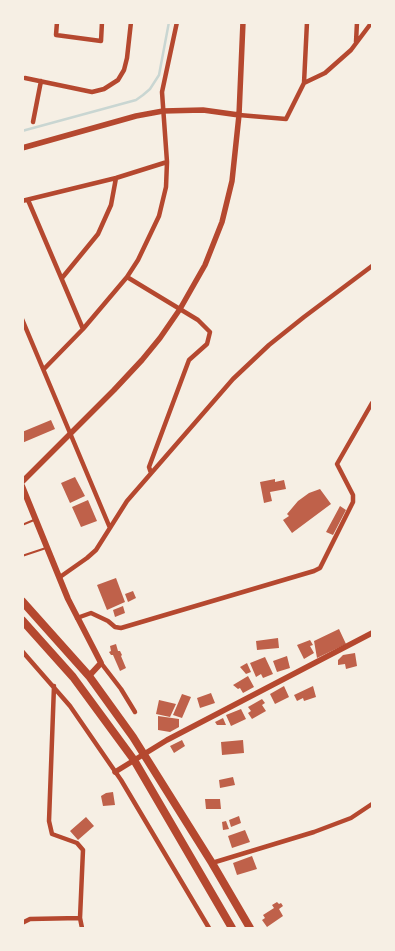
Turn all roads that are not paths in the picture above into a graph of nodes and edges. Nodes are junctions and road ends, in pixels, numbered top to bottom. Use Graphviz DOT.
graph roads {
  1 [pos="57,22"];
  2 [pos="102,22"];
  3 [pos="131,22"];
  4 [pos="177,22"];
  5 [pos="243,22"];
  6 [pos="307,22"];
  7 [pos="357,22"];
  8 [pos="372,22"];
  9 [pos="356,44"];
  10 [pos="25,78"];
  11 [pos="41,81"];
  12 [pos="304,83"];
  13 [pos="163,111"];
  14 [pos="239,114"];
  15 [pos="33,122"];
  16 [pos="22,148"];
  17 [pos="167,162"];
  18 [pos="116,178"];
  19 [pos="28,200"];
  20 [pos="22,202"];
  21 [pos="372,266"];
  22 [pos="127,277"];
  23 [pos="62,278"];
  24 [pos="180,309"];
  25 [pos="22,319"];
  26 [pos="83,329"];
  27 [pos="44,369"];
  28 [pos="372,403"];
  29 [pos="70,434"];
  30 [pos="151,473"];
  31 [pos="22,482"];
  32 [pos="22,486"];
  33 [pos="36,519"];
  34 [pos="22,525"];
  35 [pos="110,528"];
  36 [pos="48,548"];
  37 [pos="22,556"];
  38 [pos="60,577"];
  39 [pos="22,601"];
  40 [pos="77,618"];
  41 [pos="22,620"];
  42 [pos="372,634"];
  43 [pos="22,651"];
  44 [pos="101,663"];
  45 [pos="88,676"];
  46 [pos="54,686"];
  47 [pos="135,712"];
  48 [pos="144,753"];
  49 [pos="134,760"];
  50 [pos="115,772"];
  51 [pos="372,804"];
  52 [pos="212,863"];
  53 [pos="80,918"];
  54 [pos="23,922"];
  55 [pos="82,928"];
  56 [pos="209,928"];
  57 [pos="232,928"];
  58 [pos="250,928"];
  1 -- 2 [label="street"];
  3 -- 11 [label="street"];
  4 -- 13 [label="street"];
  5 -- 14 [label="street"];
  6 -- 12 [label="street"];
  7 -- 9 [label="street"];
  8 -- 9 [label="street"];
  9 -- 12 [label="street"];
  10 -- 11 [label="street"];
  11 -- 15 [label="street"];
  12 -- 14 [label="street"];
  13 -- 14 [label="street"];
  13 -- 16 [label="street"];
  13 -- 17 [label="street"];
  14 -- 24 [label="street"];
  17 -- 18 [label="street"];
  17 -- 22 [label="street"];
  18 -- 19 [label="street"];
  18 -- 23 [label="street"];
  19 -- 20 [label="street"];
  19 -- 23 [label="street"];
  21 -- 30 [label="street"];
  22 -- 24 [label="street"];
  22 -- 26 [label="street"];
  23 -- 26 [label="street"];
  24 -- 29 [label="street"];
  24 -- 30 [label="street"];
  25 -- 27 [label="street"];
  26 -- 27 [label="street"];
  27 -- 29 [label="street"];
  28 -- 40 [label="street"];
  29 -- 31 [label="street"];
  29 -- 35 [label="street"];
  30 -- 35 [label="street"];
  32 -- 33 [label="main road"];
  33 -- 34 [label="lane"];
  33 -- 36 [label="main road"];
  35 -- 38 [label="street"];
  36 -- 37 [label="lane"];
  36 -- 38 [label="main road"];
  38 -- 40 [label="main road"];
  39 -- 45 [label="highway"];
  40 -- 44 [label="main road"];
  41 -- 49 [label="highway"];
  42 -- 48 [label="street"];
  43 -- 46 [label="street"];
  44 -- 45 [label="main road"];
  44 -- 47 [label="street"];
  45 -- 48 [label="highway"];
  46 -- 50 [label="street"];
  46 -- 53 [label="street"];
  48 -- 49 [label="street"];
  48 -- 52 [label="highway"];
  49 -- 50 [label="street"];
  49 -- 57 [label="highway"];
  50 -- 56 [label="street"];
  51 -- 52 [label="street"];
  52 -- 58 [label="highway"];
  53 -- 54 [label="street"];
  53 -- 55 [label="street"];
}
